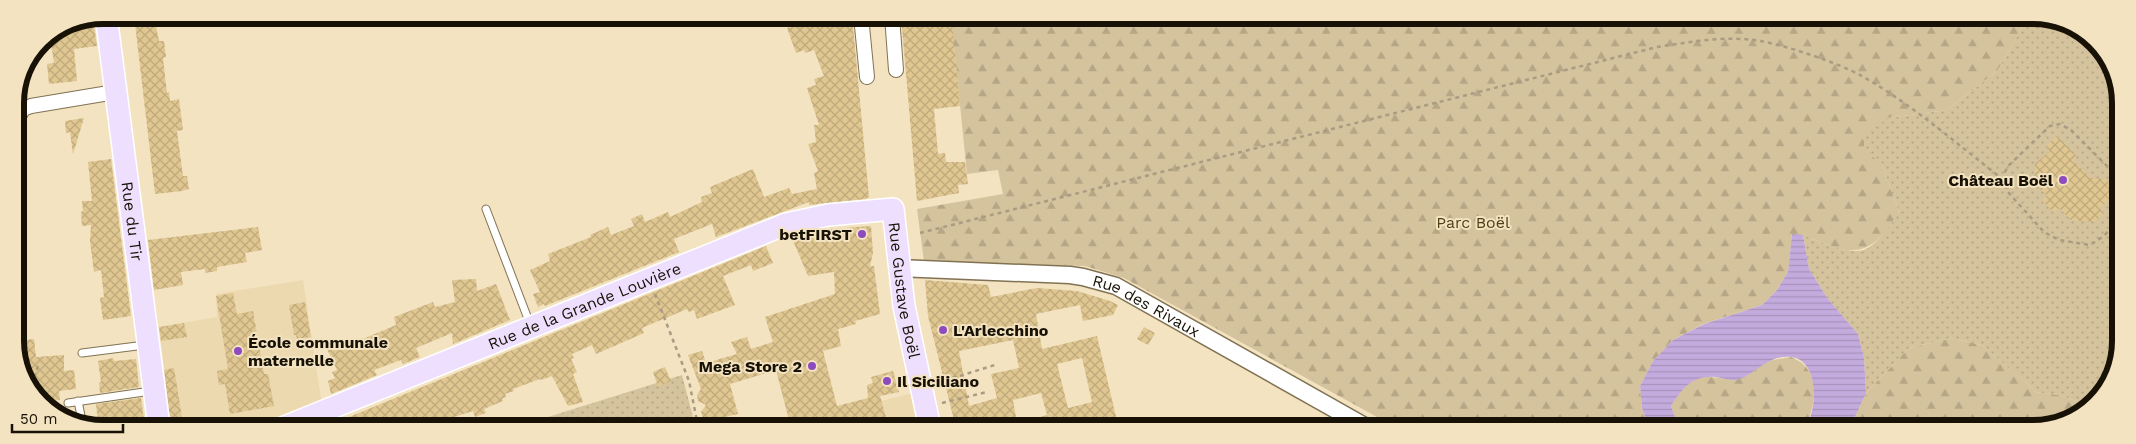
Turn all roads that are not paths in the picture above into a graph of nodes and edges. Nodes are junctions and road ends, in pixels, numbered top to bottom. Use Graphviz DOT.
graph roads {
  1 [pos="107,24"];
  2 [pos="862,24"];
  3 [pos="893,24"];
  4 [pos="896,70"];
  5 [pos="867,77"];
  6 [pos="116,92"];
  7 [pos="24,110"];
  8 [pos="486,209"];
  9 [pos="893,210"];
  10 [pos="898,268"];
  11 [pos="531,327"];
  12 [pos="148,344"];
  13 [pos="82,353"];
  14 [pos="154,390"];
  15 [pos="78,401"];
  16 [pos="68,403"];
  17 [pos="81,416"];
  18 [pos="927,418"];
  19 [pos="158,420"];
  20 [pos="302,420"];
  21 [pos="1354,420"];
  1 -- 6 [label="main road, Rue du Tir"];
  2 -- 5 [label="street"];
  3 -- 4 [label="street"];
  6 -- 7 [label="street"];
  6 -- 12 [label="main road, Rue du Tir"];
  8 -- 11 [label="lane"];
  9 -- 10 [label="main road, Rue Gustave Boël"];
  9 -- 11 [label="main road, Rue de la Grande Louvière"];
  10 -- 18 [label="main road, Rue Gustave Boël"];
  10 -- 21 [label="street, Rue des Rivaux"];
  11 -- 20 [label="main road, Rue de la Grande Louvière"];
  12 -- 13 [label="lane"];
  12 -- 14 [label="main road, Rue du Tir"];
  14 -- 15 [label="lane"];
  14 -- 19 [label="main road, Rue du Tir"];
  15 -- 16 [label="lane"];
  15 -- 17 [label="lane"];
}
